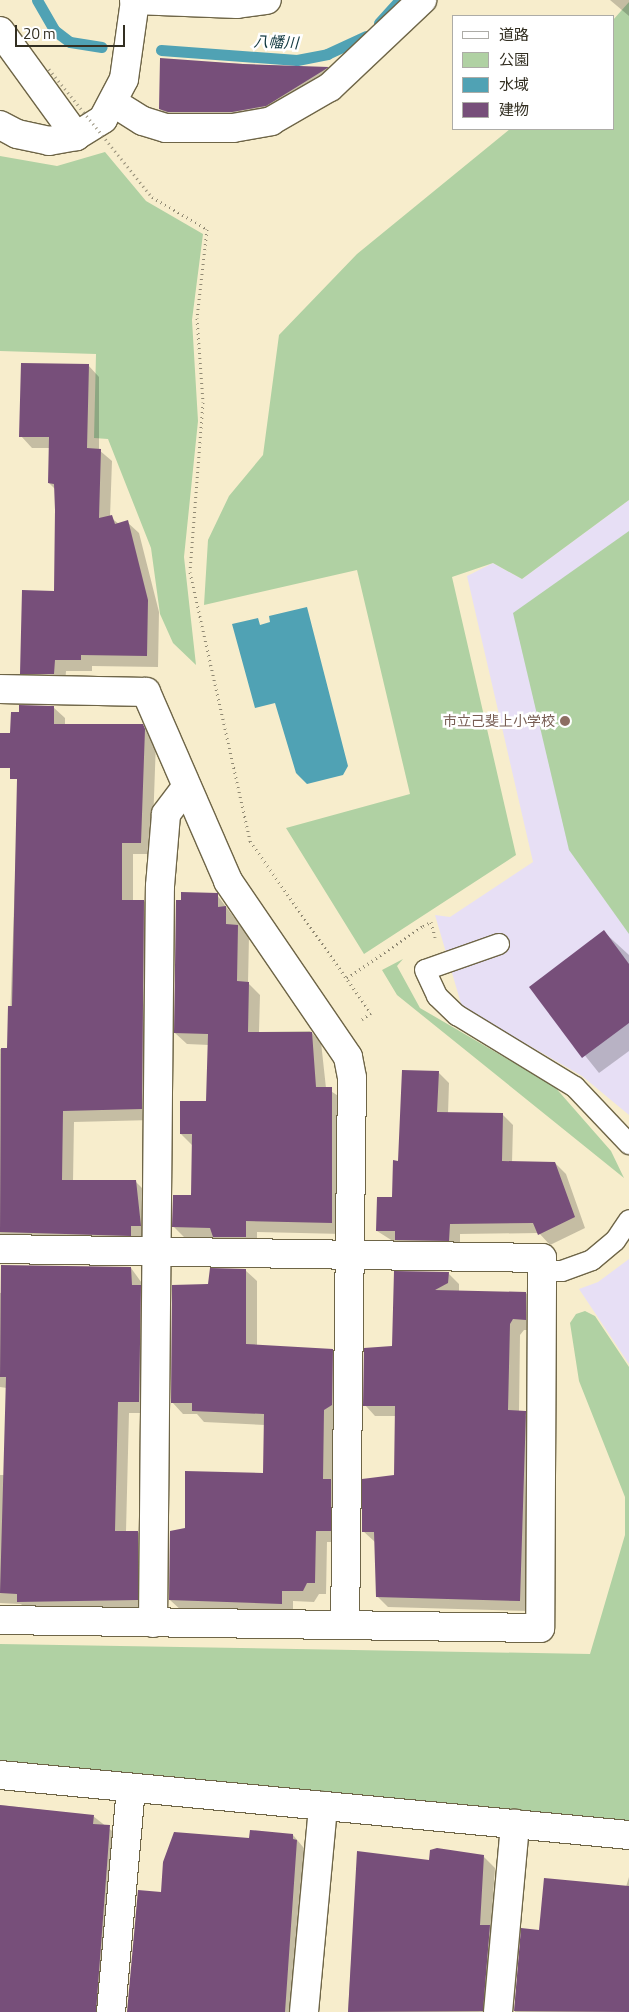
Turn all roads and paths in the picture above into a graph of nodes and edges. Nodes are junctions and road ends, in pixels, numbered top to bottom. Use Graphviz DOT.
graph roads {
  1 [pos="134,0"];
  2 [pos="267,0"];
  3 [pos="422,0"];
  4 [pos="0,32"];
  5 [pos="49,69"];
  6 [pos="114,103"];
  7 [pos="0,125"];
  8 [pos="76,136"];
  9 [pos="0,689"];
  10 [pos="186,787"];
  11 [pos="423,926"];
  12 [pos="499,944"];
  13 [pos="347,978"];
  14 [pos="335,1039"];
  15 [pos="629,1144"];
  16 [pos="629,1220"];
  17 [pos="0,1249"];
  18 [pos="157,1250"];
  19 [pos="349,1255"];
  20 [pos="541,1271"];
  21 [pos="0,1620"];
  22 [pos="153,1623"];
  23 [pos="345,1626"];
  24 [pos="0,1775"];
  25 [pos="131,1788"];
  26 [pos="323,1806"];
  27 [pos="515,1824"];
  28 [pos="629,1835"];
  29 [pos="111,2012"];
  30 [pos="304,2012"];
  31 [pos="498,2012"];
  1 -- 2 [label="street"];
  1 -- 6 [label="street"];
  3 -- 6 [label="street"];
  4 -- 8 [label="street"];
  5 -- 13 [label="path, bridge"];
  6 -- 8 [label="street"];
  7 -- 8 [label="street"];
  9 -- 10 [label="street"];
  10 -- 14 [label="street"];
  10 -- 18 [label="street"];
  11 -- 13 [label="path"];
  12 -- 15 [label="lane"];
  13 -- 14 [label="path"];
  14 -- 19 [label="street"];
  16 -- 20 [label="lane"];
  17 -- 18 [label="street"];
  18 -- 19 [label="street"];
  18 -- 22 [label="street"];
  19 -- 20 [label="street"];
  19 -- 23 [label="street"];
  20 -- 23 [label="street"];
  21 -- 22 [label="street"];
  22 -- 23 [label="street"];
  24 -- 25 [label="street"];
  25 -- 26 [label="street"];
  25 -- 29 [label="street"];
  26 -- 27 [label="street"];
  26 -- 30 [label="street"];
  27 -- 28 [label="street"];
  27 -- 31 [label="street"];
}
